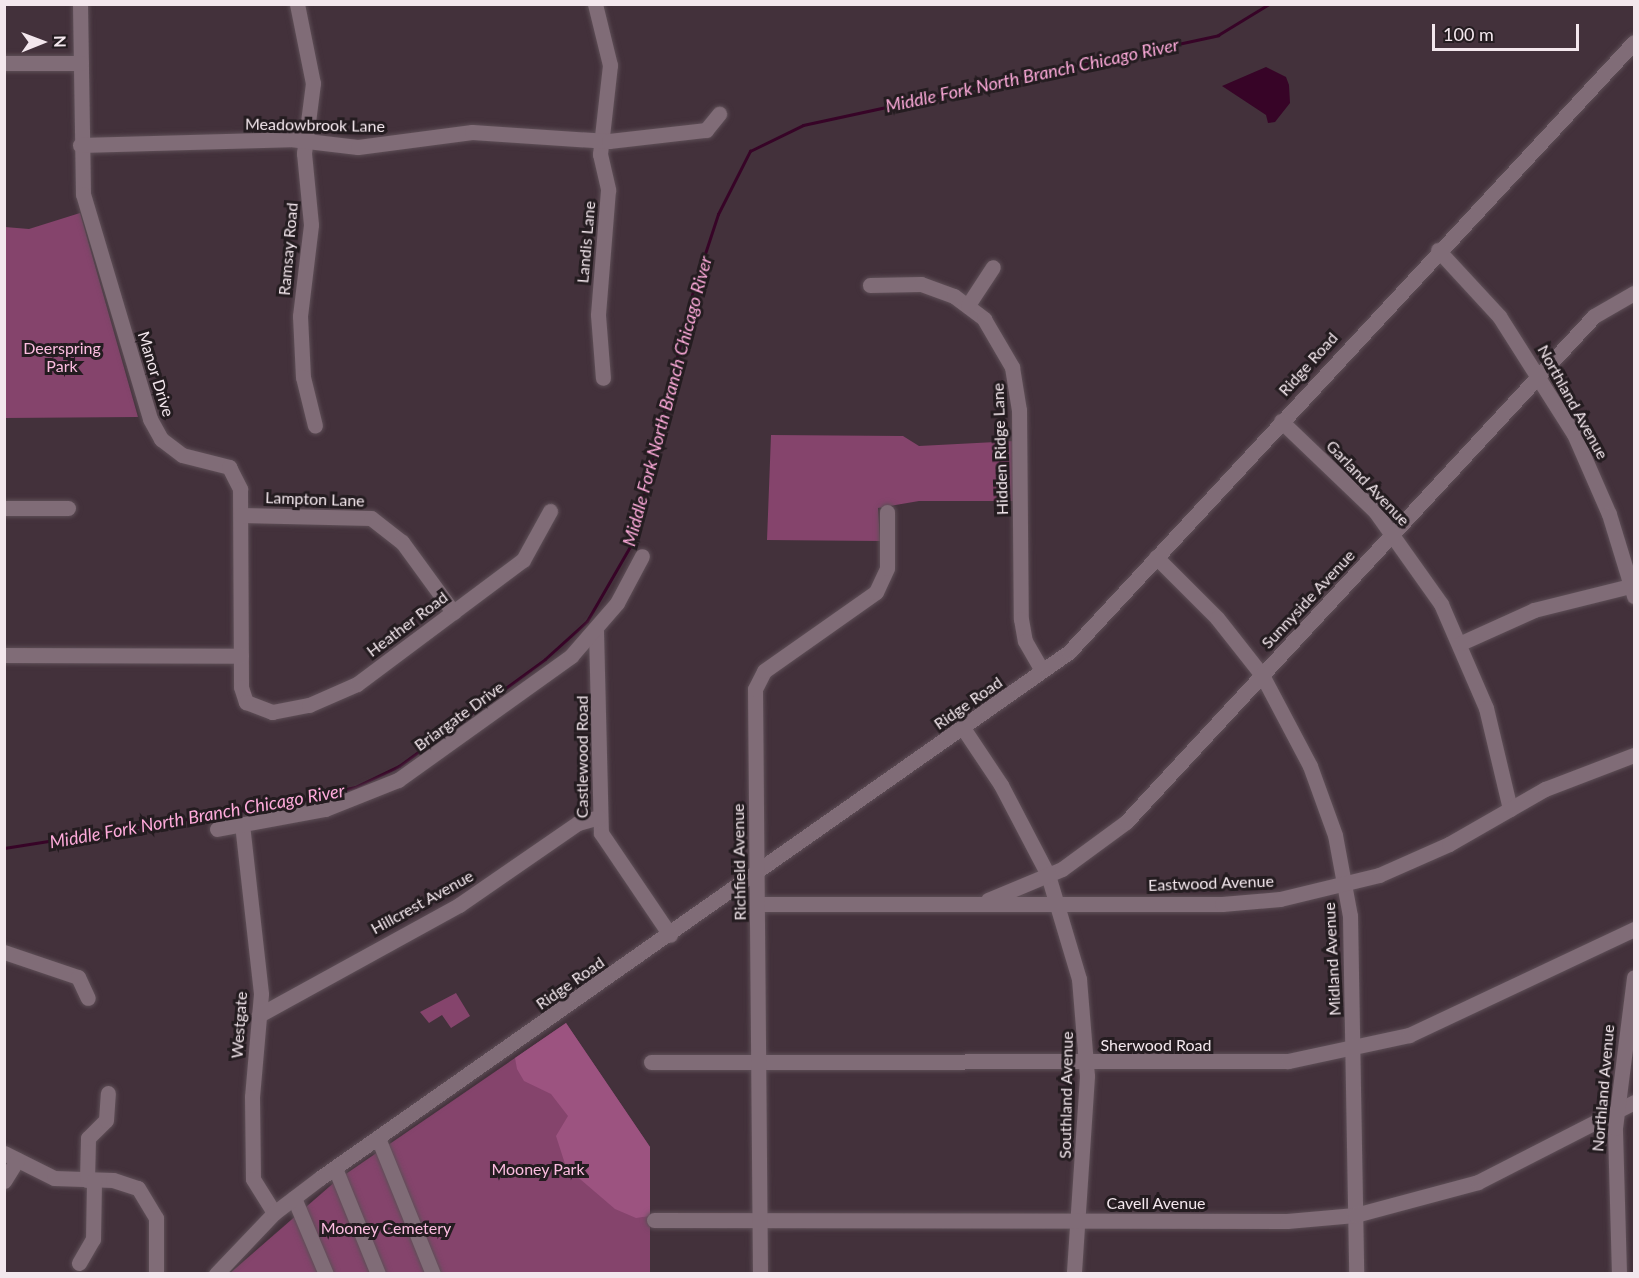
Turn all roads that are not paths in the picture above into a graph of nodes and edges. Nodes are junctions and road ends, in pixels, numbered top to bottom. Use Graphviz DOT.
graph roads {
  1 [pos="80,4"];
  2 [pos="297,4"];
  3 [pos="595,4"];
  4 [pos="1635,42"];
  5 [pos="4,63"];
  6 [pos="81,63"];
  7 [pos="719,114"];
  8 [pos="601,140"];
  9 [pos="306,141"];
  10 [pos="80,145"];
  11 [pos="1438,250"];
  12 [pos="993,267"];
  13 [pos="870,285"];
  14 [pos="1635,293"];
  15 [pos="968,305"];
  16 [pos="1539,375"];
  17 [pos="603,378"];
  18 [pos="1281,421"];
  19 [pos="315,426"];
  20 [pos="4,508"];
  21 [pos="68,508"];
  22 [pos="550,511"];
  23 [pos="887,512"];
  24 [pos="241,515"];
  25 [pos="1394,534"];
  26 [pos="642,556"];
  27 [pos="1156,558"];
  28 [pos="1634,589"];
  29 [pos="453,612"];
  30 [pos="596,631"];
  31 [pos="1461,643"];
  32 [pos="4,655"];
  33 [pos="241,657"];
  34 [pos="1042,670"];
  35 [pos="1262,675"];
  36 [pos="253,707"];
  37 [pos="963,728"];
  38 [pos="1635,755"];
  39 [pos="1510,809"];
  40 [pos="599,817"];
  41 [pos="243,824"];
  42 [pos="217,829"];
  43 [pos="760,871"];
  44 [pos="1048,875"];
  45 [pos="1346,886"];
  46 [pos="986,901"];
  47 [pos="758,904"];
  48 [pos="1060,904"];
  49 [pos="1635,929"];
  50 [pos="670,935"];
  51 [pos="4,952"];
  52 [pos="1635,977"];
  53 [pos="88,998"];
  54 [pos="259,1015"];
  55 [pos="1354,1050"];
  56 [pos="651,1062"];
  57 [pos="760,1062"];
  58 [pos="1087,1063"];
  59 [pos="108,1093"];
  60 [pos="1635,1102"];
  61 [pos="1617,1109"];
  62 [pos="378,1138"];
  63 [pos="11,1156"];
  64 [pos="335,1168"];
  65 [pos="91,1180"];
  66 [pos="4,1181"];
  67 [pos="294,1198"];
  68 [pos="274,1214"];
  69 [pos="1355,1215"];
  70 [pos="759,1220"];
  71 [pos="1080,1220"];
  72 [pos="654,1221"];
  73 [pos="79,1263"];
  74 [pos="156,1274"];
  75 [pos="216,1274"];
  76 [pos="326,1274"];
  77 [pos="378,1274"];
  78 [pos="433,1274"];
  79 [pos="760,1274"];
  80 [pos="1074,1274"];
  81 [pos="1356,1274"];
  82 [pos="1619,1274"];
  1 -- 6 [label="street, Manor Drive"];
  2 -- 9 [label="street, Ramsay Road"];
  3 -- 8 [label="street, Landis Lane"];
  4 -- 11 [label="street, Ridge Road"];
  5 -- 6 [label="street"];
  6 -- 10 [label="street, Manor Drive"];
  7 -- 8 [label="street, Meadowbrook Lane"];
  8 -- 9 [label="street, Meadowbrook Lane"];
  8 -- 17 [label="street, Landis Lane"];
  9 -- 10 [label="street, Meadowbrook Lane"];
  9 -- 19 [label="street, Ramsay Road"];
  10 -- 24 [label="street, Manor Drive"];
  11 -- 16 [label="street, Northland Avenue"];
  11 -- 18 [label="street, Ridge Road"];
  12 -- 15 [label="street"];
  13 -- 15 [label="street, Hidden Ridge Lane"];
  14 -- 16 [label="street, Sunnyside Avenue"];
  15 -- 34 [label="street, Hidden Ridge Lane"];
  16 -- 25 [label="street, Sunnyside Avenue"];
  16 -- 28 [label="street, Northland Avenue"];
  18 -- 25 [label="street, Garland Avenue"];
  18 -- 27 [label="street, Ridge Road"];
  20 -- 21 [label="street"];
  22 -- 29 [label="street, Heather Road"];
  23 -- 43 [label="street, Richfield Avenue"];
  24 -- 29 [label="street, Lampton Lane"];
  24 -- 33 [label="street, Manor Drive"];
  25 -- 31 [label="street, Garland Avenue"];
  25 -- 35 [label="street, Sunnyside Avenue"];
  26 -- 30 [label="street, Briargate Drive"];
  27 -- 34 [label="street, Ridge Road"];
  27 -- 35 [label="street, Midland Avenue"];
  28 -- 31 [label="street"];
  29 -- 36 [label="street, Heather Road"];
  30 -- 40 [label="street, Castlewood Road"];
  30 -- 41 [label="street, Briargate Drive"];
  31 -- 39 [label="street, Garland Avenue"];
  32 -- 33 [label="street"];
  33 -- 36 [label="street, Manor Drive"];
  34 -- 37 [label="street, Ridge Road"];
  35 -- 44 [label="street, Sunnyside Avenue"];
  35 -- 45 [label="street, Midland Avenue"];
  37 -- 43 [label="street, Ridge Road"];
  37 -- 44 [label="street, Southland Avenue"];
  38 -- 39 [label="street, Eastwood Avenue"];
  39 -- 45 [label="street, Eastwood Avenue"];
  40 -- 50 [label="street, Castlewood Road"];
  40 -- 54 [label="street, Hillcrest Avenue"];
  41 -- 42 [label="street"];
  41 -- 54 [label="street, Westgate"];
  43 -- 47 [label="street, Richfield Avenue"];
  43 -- 50 [label="street, Ridge Road"];
  44 -- 46 [label="street, Sunnyside Avenue"];
  44 -- 48 [label="street, Southland Avenue"];
  45 -- 48 [label="street, Eastwood Avenue"];
  45 -- 55 [label="street, Midland Avenue"];
  46 -- 47 [label="street, Eastwood Avenue"];
  46 -- 48 [label="street, Eastwood Avenue"];
  47 -- 57 [label="street, Richfield Avenue"];
  48 -- 58 [label="street, Southland Avenue"];
  49 -- 55 [label="street, Sherwood Road"];
  50 -- 62 [label="street, Ridge Road"];
  51 -- 53 [label="street"];
  52 -- 61 [label="street, Northland Avenue"];
  54 -- 68 [label="street, Westgate"];
  55 -- 58 [label="street, Sherwood Road"];
  55 -- 69 [label="street, Midland Avenue"];
  56 -- 57 [label="street, Sherwood Road"];
  57 -- 58 [label="street, Sherwood Road"];
  57 -- 70 [label="street, Richfield Avenue"];
  58 -- 71 [label="street, Southland Avenue"];
  59 -- 65 [label="street"];
  60 -- 61 [label="street, Cavell Avenue"];
  61 -- 69 [label="street, Cavell Avenue"];
  61 -- 82 [label="street, Northland Avenue"];
  62 -- 64 [label="street, Ridge Road"];
  62 -- 78 [label="street"];
  63 -- 65 [label="street"];
  63 -- 66 [label="street"];
  64 -- 67 [label="street, Ridge Road"];
  64 -- 77 [label="street"];
  65 -- 73 [label="street"];
  65 -- 74 [label="street"];
  67 -- 68 [label="street, Ridge Road"];
  67 -- 76 [label="street"];
  68 -- 75 [label="street, Ridge Road"];
  69 -- 71 [label="street, Cavell Avenue"];
  69 -- 81 [label="street, Midland Avenue"];
  70 -- 71 [label="street, Cavell Avenue"];
  70 -- 72 [label="street, Cavell Avenue"];
  70 -- 79 [label="street, Richfield Avenue"];
  71 -- 80 [label="street, Southland Avenue"];
}
